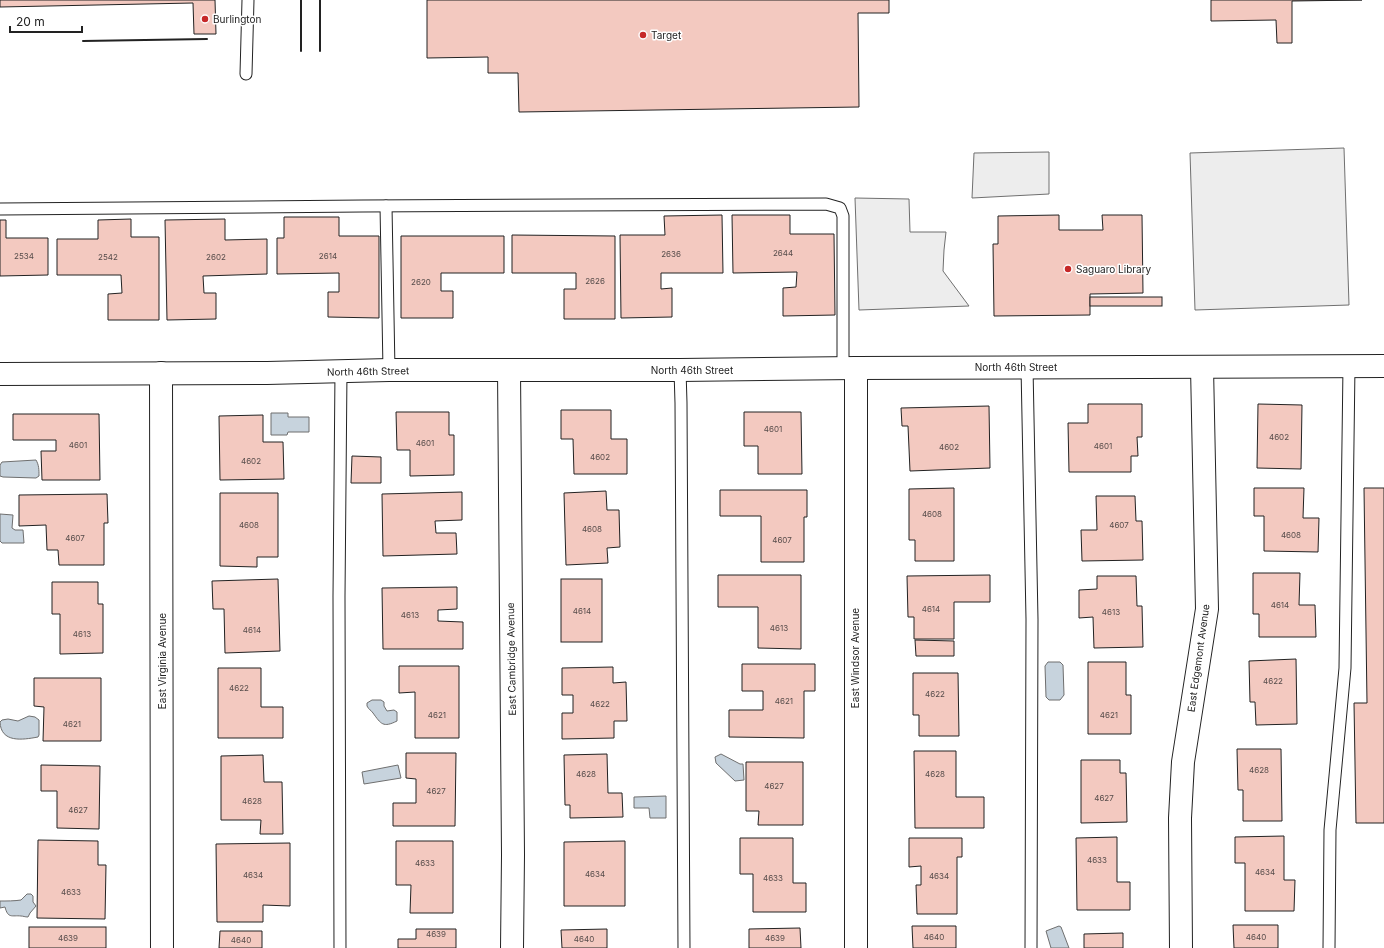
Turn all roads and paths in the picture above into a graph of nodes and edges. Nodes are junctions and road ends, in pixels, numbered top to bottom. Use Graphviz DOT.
graph roads {
  1 [pos="248,0"];
  2 [pos="246,74"];
  3 [pos="386,206"];
  4 [pos="0,209"];
  5 [pos="1349,366"];
  6 [pos="1384,366"];
  7 [pos="1027,367"];
  8 [pos="1202,367"];
  9 [pos="849,368"];
  10 [pos="389,370"];
  11 [pos="509,370"];
  12 [pos="680,370"];
  13 [pos="341,371"];
  14 [pos="161,373"];
  15 [pos="0,374"];
  16 [pos="162,948"];
  17 [pos="340,948"];
  18 [pos="512,948"];
  19 [pos="684,948"];
  20 [pos="856,948"];
  21 [pos="1031,948"];
  22 [pos="1181,948"];
  23 [pos="1329,948"];
  1 -- 2 [label="lane"];
  3 -- 4 [label="lane"];
  3 -- 9 [label="lane"];
  3 -- 10 [label="lane"];
  5 -- 6 [label="street, North 46th Street"];
  5 -- 8 [label="street, North 46th Street"];
  5 -- 23 [label="lane"];
  7 -- 8 [label="street, North 46th Street"];
  7 -- 9 [label="street, North 46th Street"];
  7 -- 21 [label="lane"];
  8 -- 22 [label="street, East Edgemont Avenue"];
  9 -- 12 [label="street, North 46th Street"];
  9 -- 20 [label="street, East Windsor Avenue"];
  10 -- 11 [label="street, North 46th Street"];
  10 -- 13 [label="street, North 46th Street"];
  11 -- 12 [label="street, North 46th Street"];
  11 -- 18 [label="street, East Cambridge Avenue"];
  12 -- 19 [label="lane"];
  13 -- 14 [label="street, North 46th Street"];
  13 -- 17 [label="lane"];
  14 -- 15 [label="street, North 46th Street"];
  14 -- 16 [label="street, East Virginia Avenue"];
}
